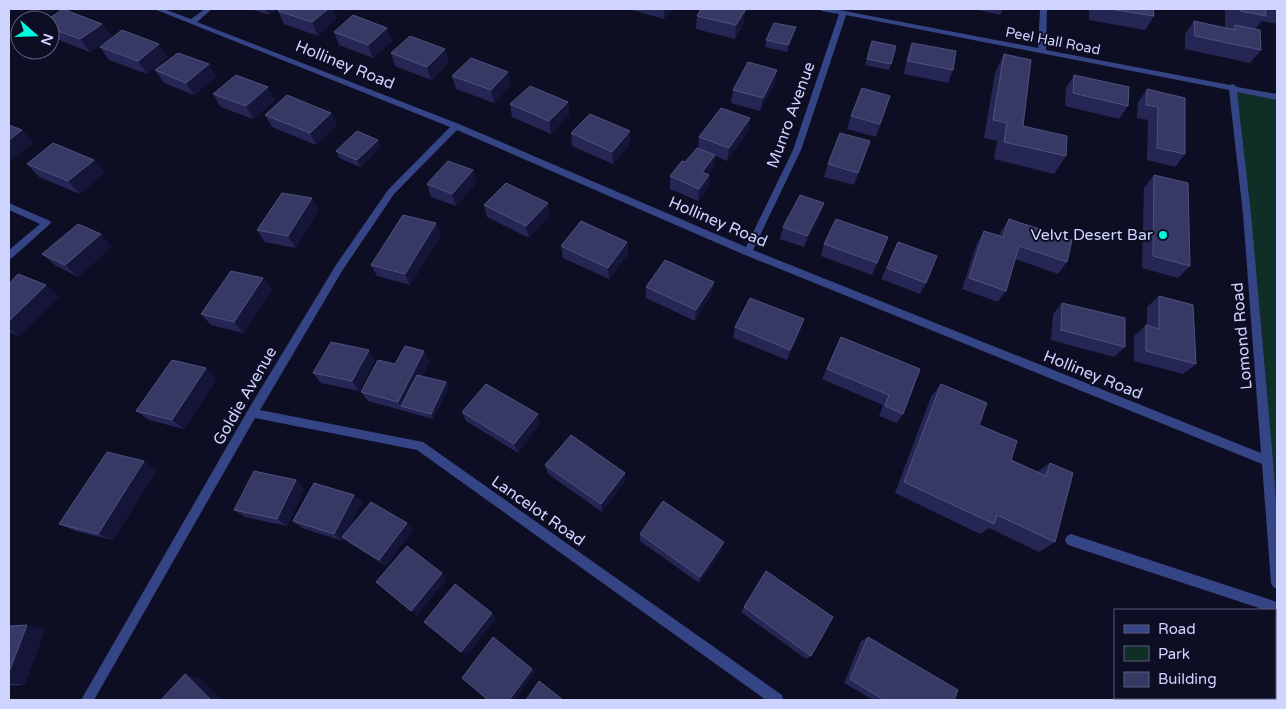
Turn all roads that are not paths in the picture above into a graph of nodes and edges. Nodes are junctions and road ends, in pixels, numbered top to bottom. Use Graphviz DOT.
graph roads {
  1 [pos="158,9"];
  2 [pos="209,9"];
  3 [pos="824,9"];
  4 [pos="1044,9"];
  5 [pos="844,14"];
  6 [pos="193,21"];
  7 [pos="1042,51"];
  8 [pos="1232,87"];
  9 [pos="1277,97"];
  10 [pos="456,126"];
  11 [pos="9,206"];
  12 [pos="748,252"];
  13 [pos="9,255"];
  14 [pos="252,413"];
  15 [pos="1268,461"];
  16 [pos="1072,540"];
  17 [pos="1277,583"];
  18 [pos="1277,608"];
  19 [pos="87,700"];
  20 [pos="778,700"];
  1 -- 6 [label="street, Holliney Road"];
  2 -- 6 [label="street"];
  3 -- 5 [label="street, Peel Hall Road"];
  4 -- 7 [label="street"];
  5 -- 7 [label="street, Peel Hall Road"];
  5 -- 12 [label="street, Munro Avenue"];
  6 -- 10 [label="street, Holliney Road"];
  7 -- 8 [label="street, Peel Hall Road"];
  8 -- 9 [label="street, Peel Hall Road"];
  8 -- 15 [label="street, Lomond Road"];
  10 -- 12 [label="street, Holliney Road"];
  10 -- 14 [label="street, Goldie Avenue"];
  11 -- 13 [label="street"];
  12 -- 15 [label="street, Holliney Road"];
  14 -- 19 [label="street, Goldie Avenue"];
  14 -- 20 [label="street, Lancelot Road"];
  15 -- 17 [label="street, Lomond Road"];
  16 -- 18 [label="street"];
}
